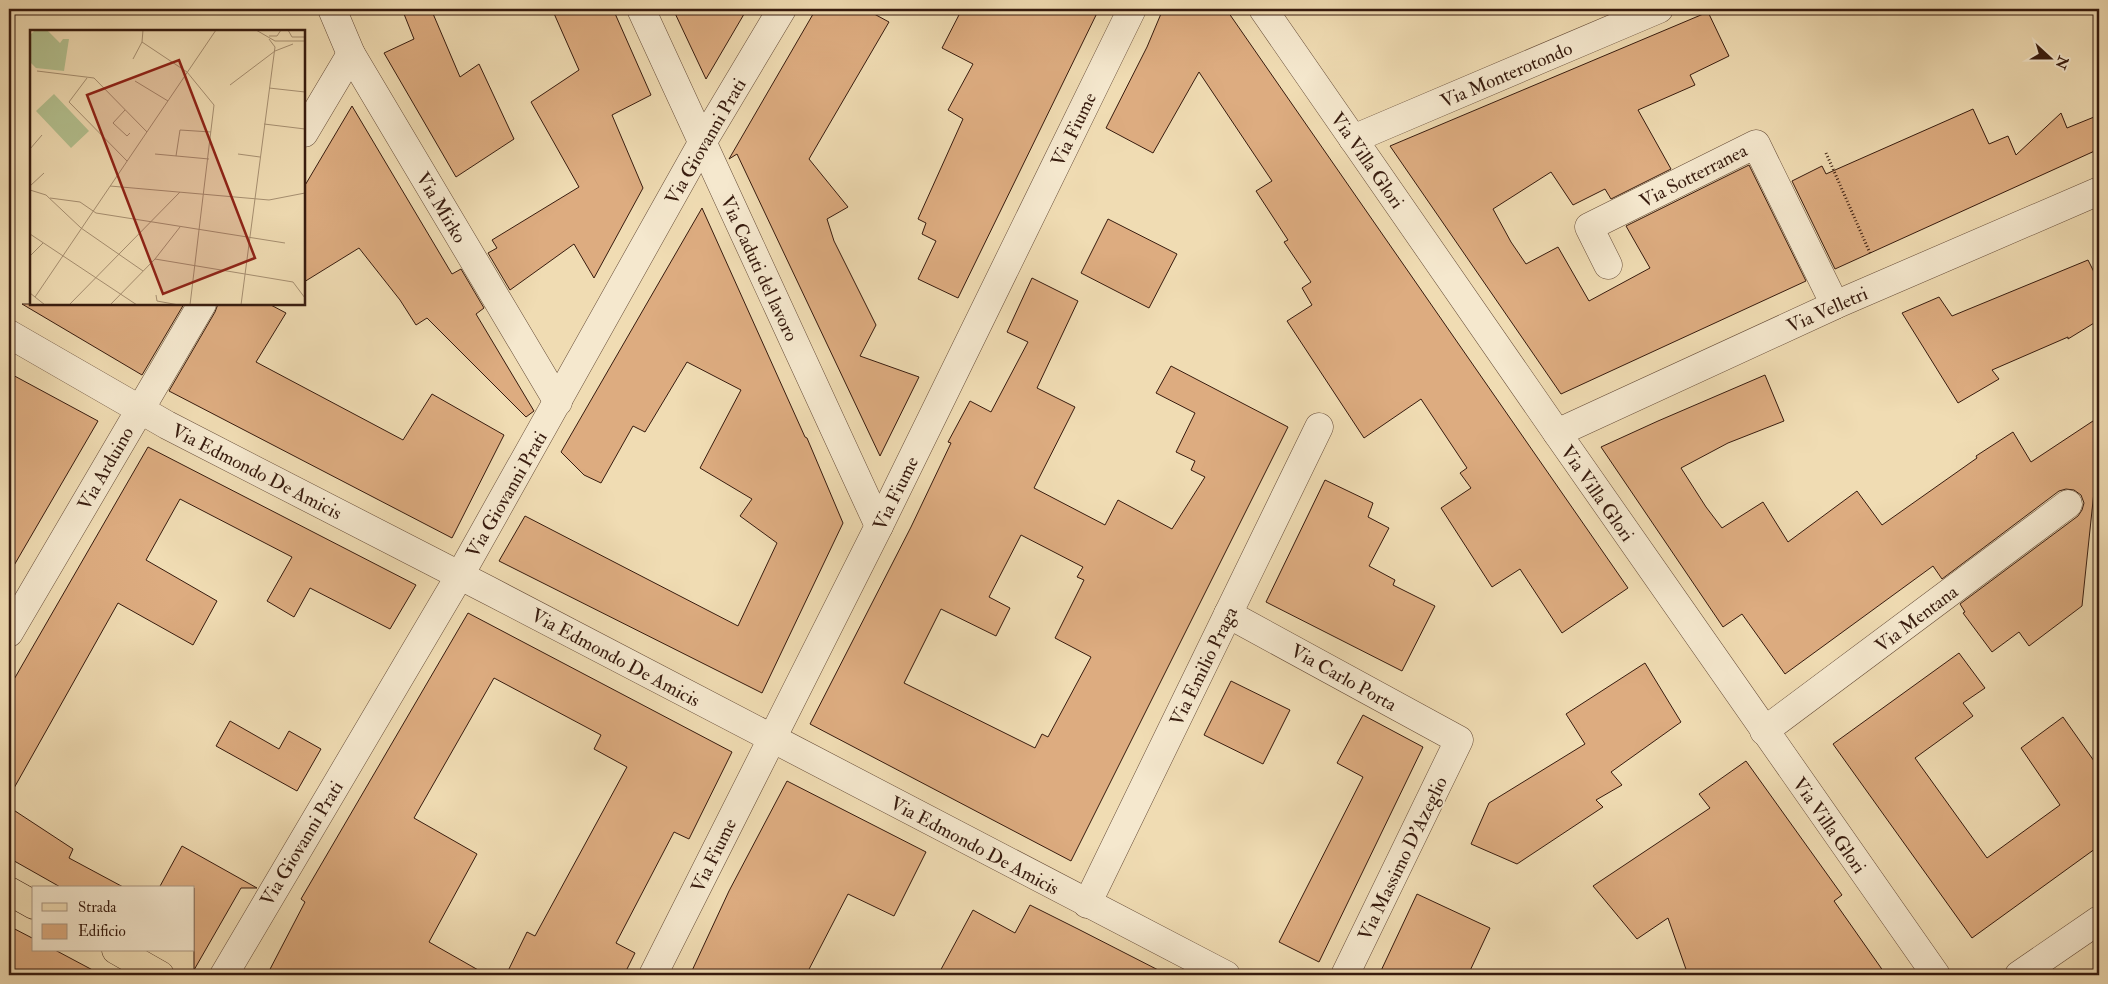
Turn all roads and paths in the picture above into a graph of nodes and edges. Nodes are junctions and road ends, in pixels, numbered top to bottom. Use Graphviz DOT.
graph roads {
  1 [pos="332,9"];
  2 [pos="641,9"];
  3 [pos="782,9"];
  4 [pos="1132,9"];
  5 [pos="1263,9"];
  6 [pos="1659,9"];
  7 [pos="351,54"];
  8 [pos="305,131"];
  9 [pos="1353,138"];
  10 [pos="702,143"];
  11 [pos="1826,153"];
  12 [pos="2099,191"];
  13 [pos="1608,266"];
  14 [pos="1884,284"];
  15 [pos="1835,304"];
  16 [pos="201,305"];
  17 [pos="9,334"];
  18 [pos="558,402"];
  19 [pos="138,409"];
  20 [pos="1319,427"];
  21 [pos="1557,433"];
  22 [pos="2068,504"];
  23 [pos="879,526"];
  24 [pos="460,575"];
  25 [pos="1228,614"];
  26 [pos="9,633"];
  27 [pos="1764,731"];
  28 [pos="771,738"];
  29 [pos="1460,740"];
  30 [pos="9,891"];
  31 [pos="32,904"];
  32 [pos="1087,904"];
  33 [pos="2099,920"];
  34 [pos="120,952"];
  35 [pos="160,975"];
  36 [pos="224,975"];
  37 [pos="653,975"];
  38 [pos="1226,975"];
  39 [pos="1345,975"];
  40 [pos="1936,975"];
  41 [pos="2019,975"];
  1 -- 7 [label="street, Via Mirko"];
  2 -- 10 [label="street, Via Caduti del lavoro"];
  3 -- 10 [label="street, Via Giovanni Prati"];
  4 -- 23 [label="street, Via Fiume"];
  5 -- 9 [label="street, Via Villa Glori"];
  6 -- 9 [label="street, Via Monterotondo"];
  7 -- 8 [label="street"];
  7 -- 18 [label="street, Via Mirko"];
  9 -- 21 [label="street, Via Villa Glori"];
  10 -- 18 [label="street, Via Giovanni Prati"];
  10 -- 23 [label="street, Via Caduti del lavoro"];
  11 -- 14 [label="path"];
  12 -- 14 [label="street, Via Velletri"];
  13 -- 15 [label="street, Via Sotterranea"];
  14 -- 15 [label="street, Via Velletri"];
  15 -- 21 [label="street, Via Velletri"];
  16 -- 19 [label="street, Via Arduino"];
  17 -- 19 [label="street, Via Edmondo De Amicis"];
  18 -- 24 [label="street, Via Giovanni Prati"];
  19 -- 24 [label="street, Via Edmondo De Amicis"];
  19 -- 26 [label="street, Via Arduino"];
  20 -- 25 [label="street, Via Emilio Praga"];
  21 -- 27 [label="street, Via Villa Glori"];
  22 -- 27 [label="street, Via Mentana"];
  23 -- 28 [label="street, Via Fiume"];
  24 -- 28 [label="street, Via Edmondo De Amicis"];
  24 -- 36 [label="street, Via Giovanni Prati"];
  25 -- 29 [label="street, Via Carlo Porta"];
  25 -- 32 [label="street, Via Emilio Praga"];
  27 -- 40 [label="street, Via Villa Glori"];
  28 -- 32 [label="street, Via Edmondo De Amicis"];
  28 -- 37 [label="street, Via Fiume"];
  29 -- 39 [label="street, Via Massimo D'Azeglio"];
  30 -- 31 [label="main road"];
  32 -- 38 [label="street, Via Edmondo De Amicis"];
  33 -- 41 [label="street"];
  34 -- 35 [label="main road"];
}
